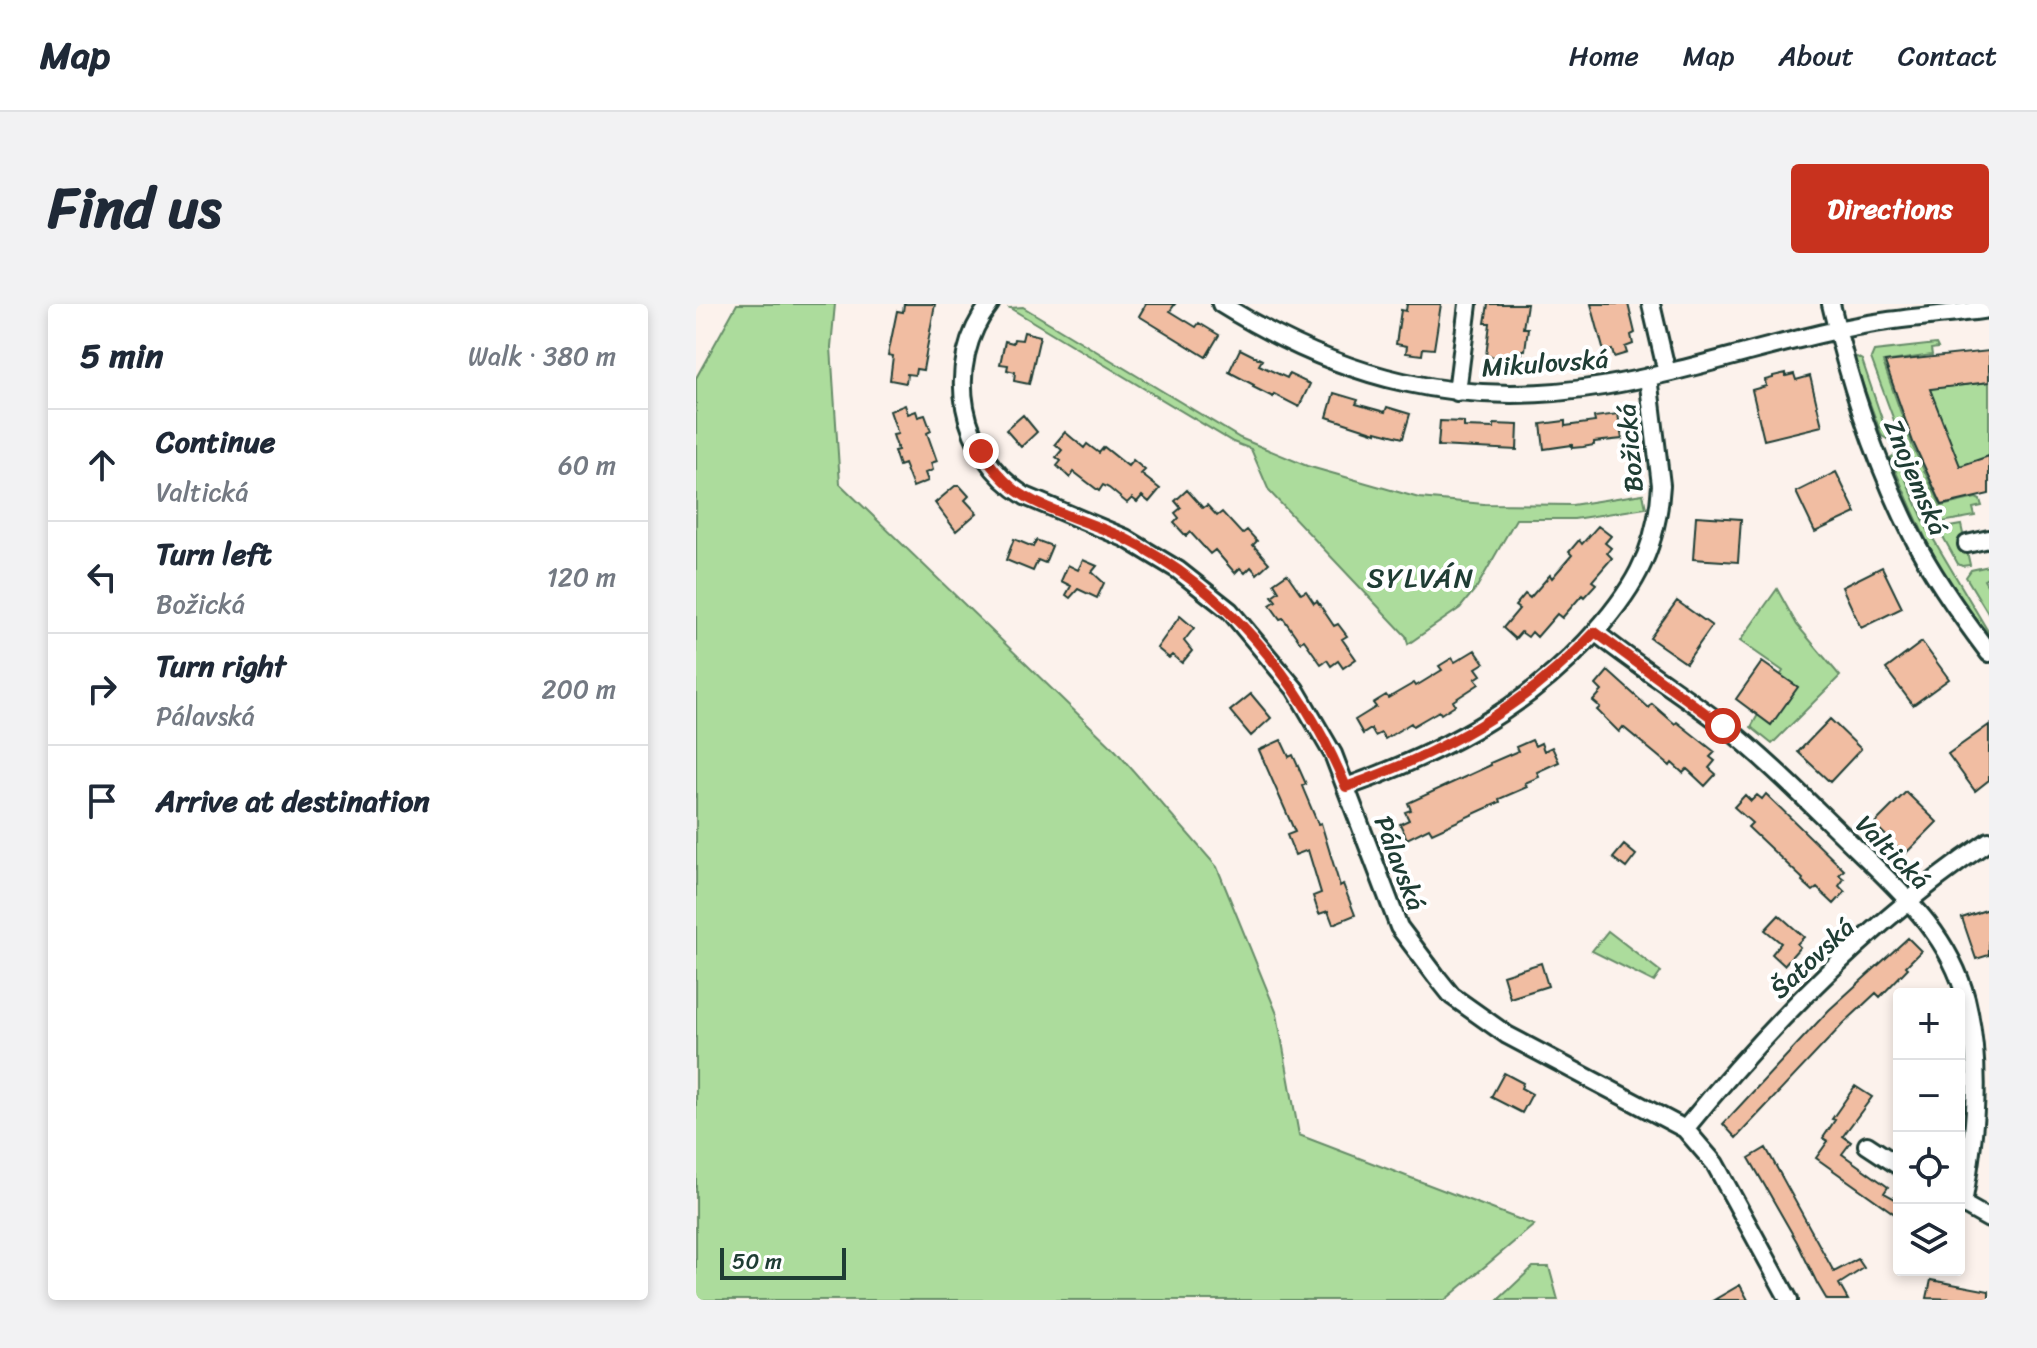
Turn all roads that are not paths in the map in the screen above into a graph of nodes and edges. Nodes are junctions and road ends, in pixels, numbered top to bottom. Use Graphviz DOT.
graph roads {
  1 [pos="990,304"];
  2 [pos="1468,304"];
  3 [pos="1651,304"];
  4 [pos="1831,304"];
  5 [pos="1225,305"];
  6 [pos="1989,309"];
  7 [pos="1837,330"];
  8 [pos="1667,373"];
  9 [pos="1648,377"];
  10 [pos="1457,392"];
  11 [pos="1989,539"];
  12 [pos="1967,544"];
  13 [pos="1595,632"];
  14 [pos="1989,653"];
  15 [pos="1346,787"];
  16 [pos="1989,841"];
  17 [pos="1909,900"];
  18 [pos="1685,1129"];
  19 [pos="1867,1145"];
  20 [pos="1893,1162"];
  21 [pos="1965,1185"];
  22 [pos="1963,1204"];
  23 [pos="1989,1219"];
  24 [pos="1789,1300"];
  1 -- 15 [label="street, Pálavská"];
  2 -- 10 [label="street"];
  3 -- 8 [label="street"];
  4 -- 7 [label="street, Znojemská"];
  5 -- 10 [label="street, Mikulovská"];
  6 -- 7 [label="street, Mikulovská"];
  7 -- 8 [label="street, Mikulovská"];
  7 -- 14 [label="street, Znojemská"];
  8 -- 9 [label="street, Mikulovská"];
  9 -- 10 [label="street, Mikulovská"];
  9 -- 13 [label="street, Božická"];
  11 -- 12 [label="street"];
  13 -- 15 [label="street, Božická"];
  13 -- 17 [label="street, Valtická"];
  15 -- 18 [label="street, Pálavská"];
  16 -- 17 [label="street, Šatovská"];
  17 -- 18 [label="street, Šatovská"];
  17 -- 21 [label="street, Valtická"];
  18 -- 24 [label="street, Pálavská"];
  19 -- 20 [label="street"];
  22 -- 23 [label="street, Valtická"];
}
